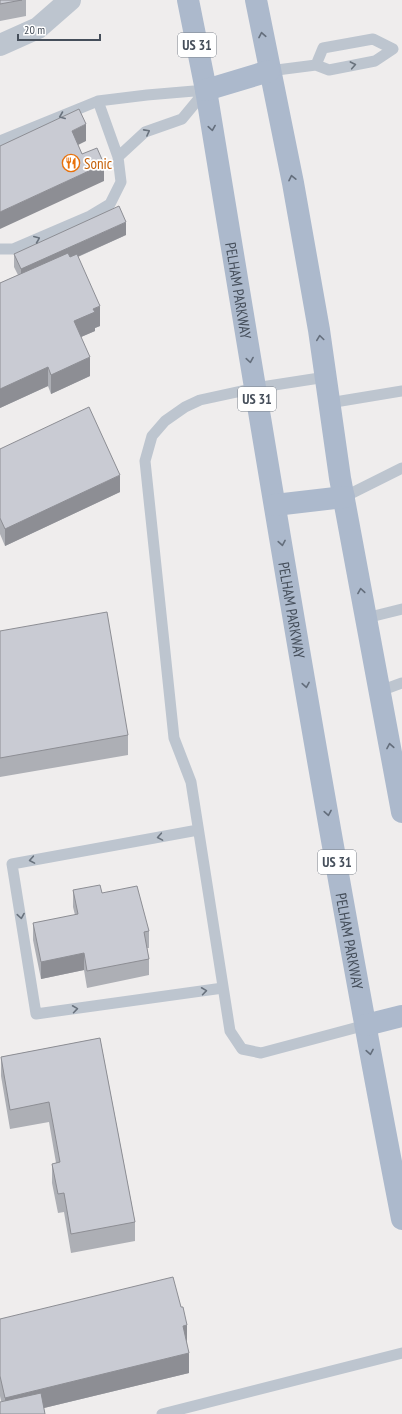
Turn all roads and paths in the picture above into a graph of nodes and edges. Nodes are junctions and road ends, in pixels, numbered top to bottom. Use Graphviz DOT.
graph roads {
  1 [pos="70,0"];
  2 [pos="188,0"];
  3 [pos="256,0"];
  4 [pos="0,44"];
  5 [pos="397,48"];
  6 [pos="316,65"];
  7 [pos="270,70"];
  8 [pos="206,90"];
  9 [pos="98,101"];
  10 [pos="0,141"];
  11 [pos="118,157"];
  12 [pos="0,250"];
  13 [pos="326,377"];
  14 [pos="255,388"];
  15 [pos="402,392"];
  16 [pos="329,403"];
  17 [pos="402,468"];
  18 [pos="344,497"];
  19 [pos="275,505"];
  20 [pos="402,609"];
  21 [pos="366,618"];
  22 [pos="402,683"];
  23 [pos="380,691"];
  24 [pos="399,775"];
  25 [pos="402,812"];
  26 [pos="198,830"];
  27 [pos="223,988"];
  28 [pos="402,1016"];
  29 [pos="366,1025"];
  30 [pos="402,1219"];
  31 [pos="402,1353"];
  32 [pos="162,1414"];
  1 -- 4 [label="street"];
  2 -- 8 [label="main road, PELHAM PARKWAY / US 31"];
  7 -- 3 [label="main road, one-way"];
  6 -- 5 [label="lane, one-way"];
  5 -- 6 [label="lane"];
  6 -- 7 [label="lane"];
  7 -- 8 [label="main road"];
  13 -- 7 [label="main road, one-way"];
  8 -- 9 [label="lane"];
  11 -- 8 [label="lane, one-way"];
  8 -- 14 [label="main road, PELHAM PARKWAY / US 31, one-way"];
  9 -- 10 [label="lane, one-way"];
  9 -- 11 [label="lane"];
  12 -- 11 [label="lane, one-way"];
  13 -- 14 [label="lane"];
  13 -- 16 [label="main road"];
  14 -- 19 [label="main road, PELHAM PARKWAY / US 31"];
  14 -- 26 [label="lane"];
  15 -- 16 [label="lane"];
  16 -- 18 [label="main road"];
  17 -- 18 [label="lane"];
  18 -- 19 [label="main road"];
  21 -- 18 [label="main road, one-way"];
  19 -- 29 [label="main road, PELHAM PARKWAY / US 31, one-way"];
  20 -- 21 [label="lane"];
  21 -- 23 [label="main road"];
  22 -- 23 [label="lane"];
  24 -- 23 [label="main road, one-way"];
  24 -- 25 [label="main road"];
  26 -- 27 [label="lane"];
  26 -- 27 [label="lane, one-way"];
  27 -- 29 [label="lane"];
  28 -- 29 [label="main road"];
  29 -- 30 [label="main road, PELHAM PARKWAY / US 31, one-way"];
  31 -- 32 [label="lane"];
}
